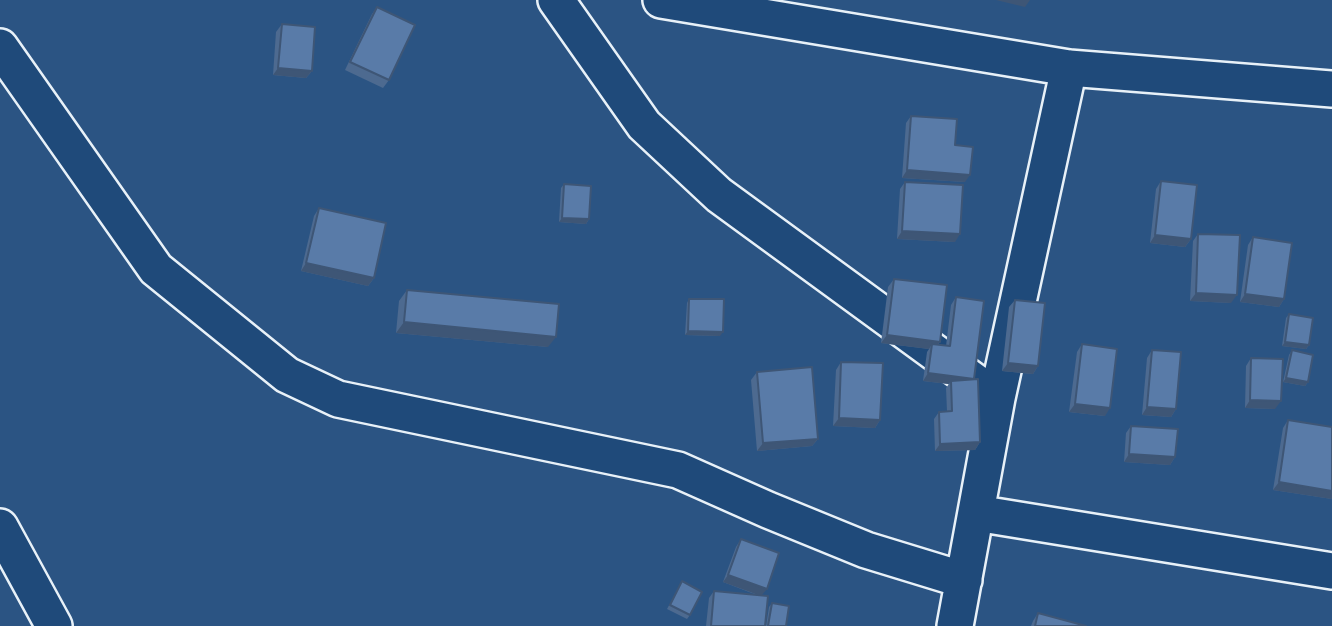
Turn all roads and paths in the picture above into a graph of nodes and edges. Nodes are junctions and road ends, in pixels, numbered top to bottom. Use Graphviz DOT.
graph roads {
  1 [pos="556,0"];
  2 [pos="662,0"];
  3 [pos="0,47"];
  4 [pos="1069,68"];
  5 [pos="1332,89"];
  6 [pos="997,398"];
  7 [pos="976,513"];
  8 [pos="0,527"];
  9 [pos="1332,571"];
  10 [pos="964,580"];
  11 [pos="54,626"];
  12 [pos="955,626"];
  1 -- 6 [label="street"];
  2 -- 4 [label="street"];
  3 -- 10 [label="street"];
  4 -- 5 [label="street"];
  4 -- 6 [label="street"];
  6 -- 7 [label="street"];
  7 -- 9 [label="street"];
  7 -- 10 [label="street"];
  8 -- 11 [label="street"];
  10 -- 12 [label="street"];
}
